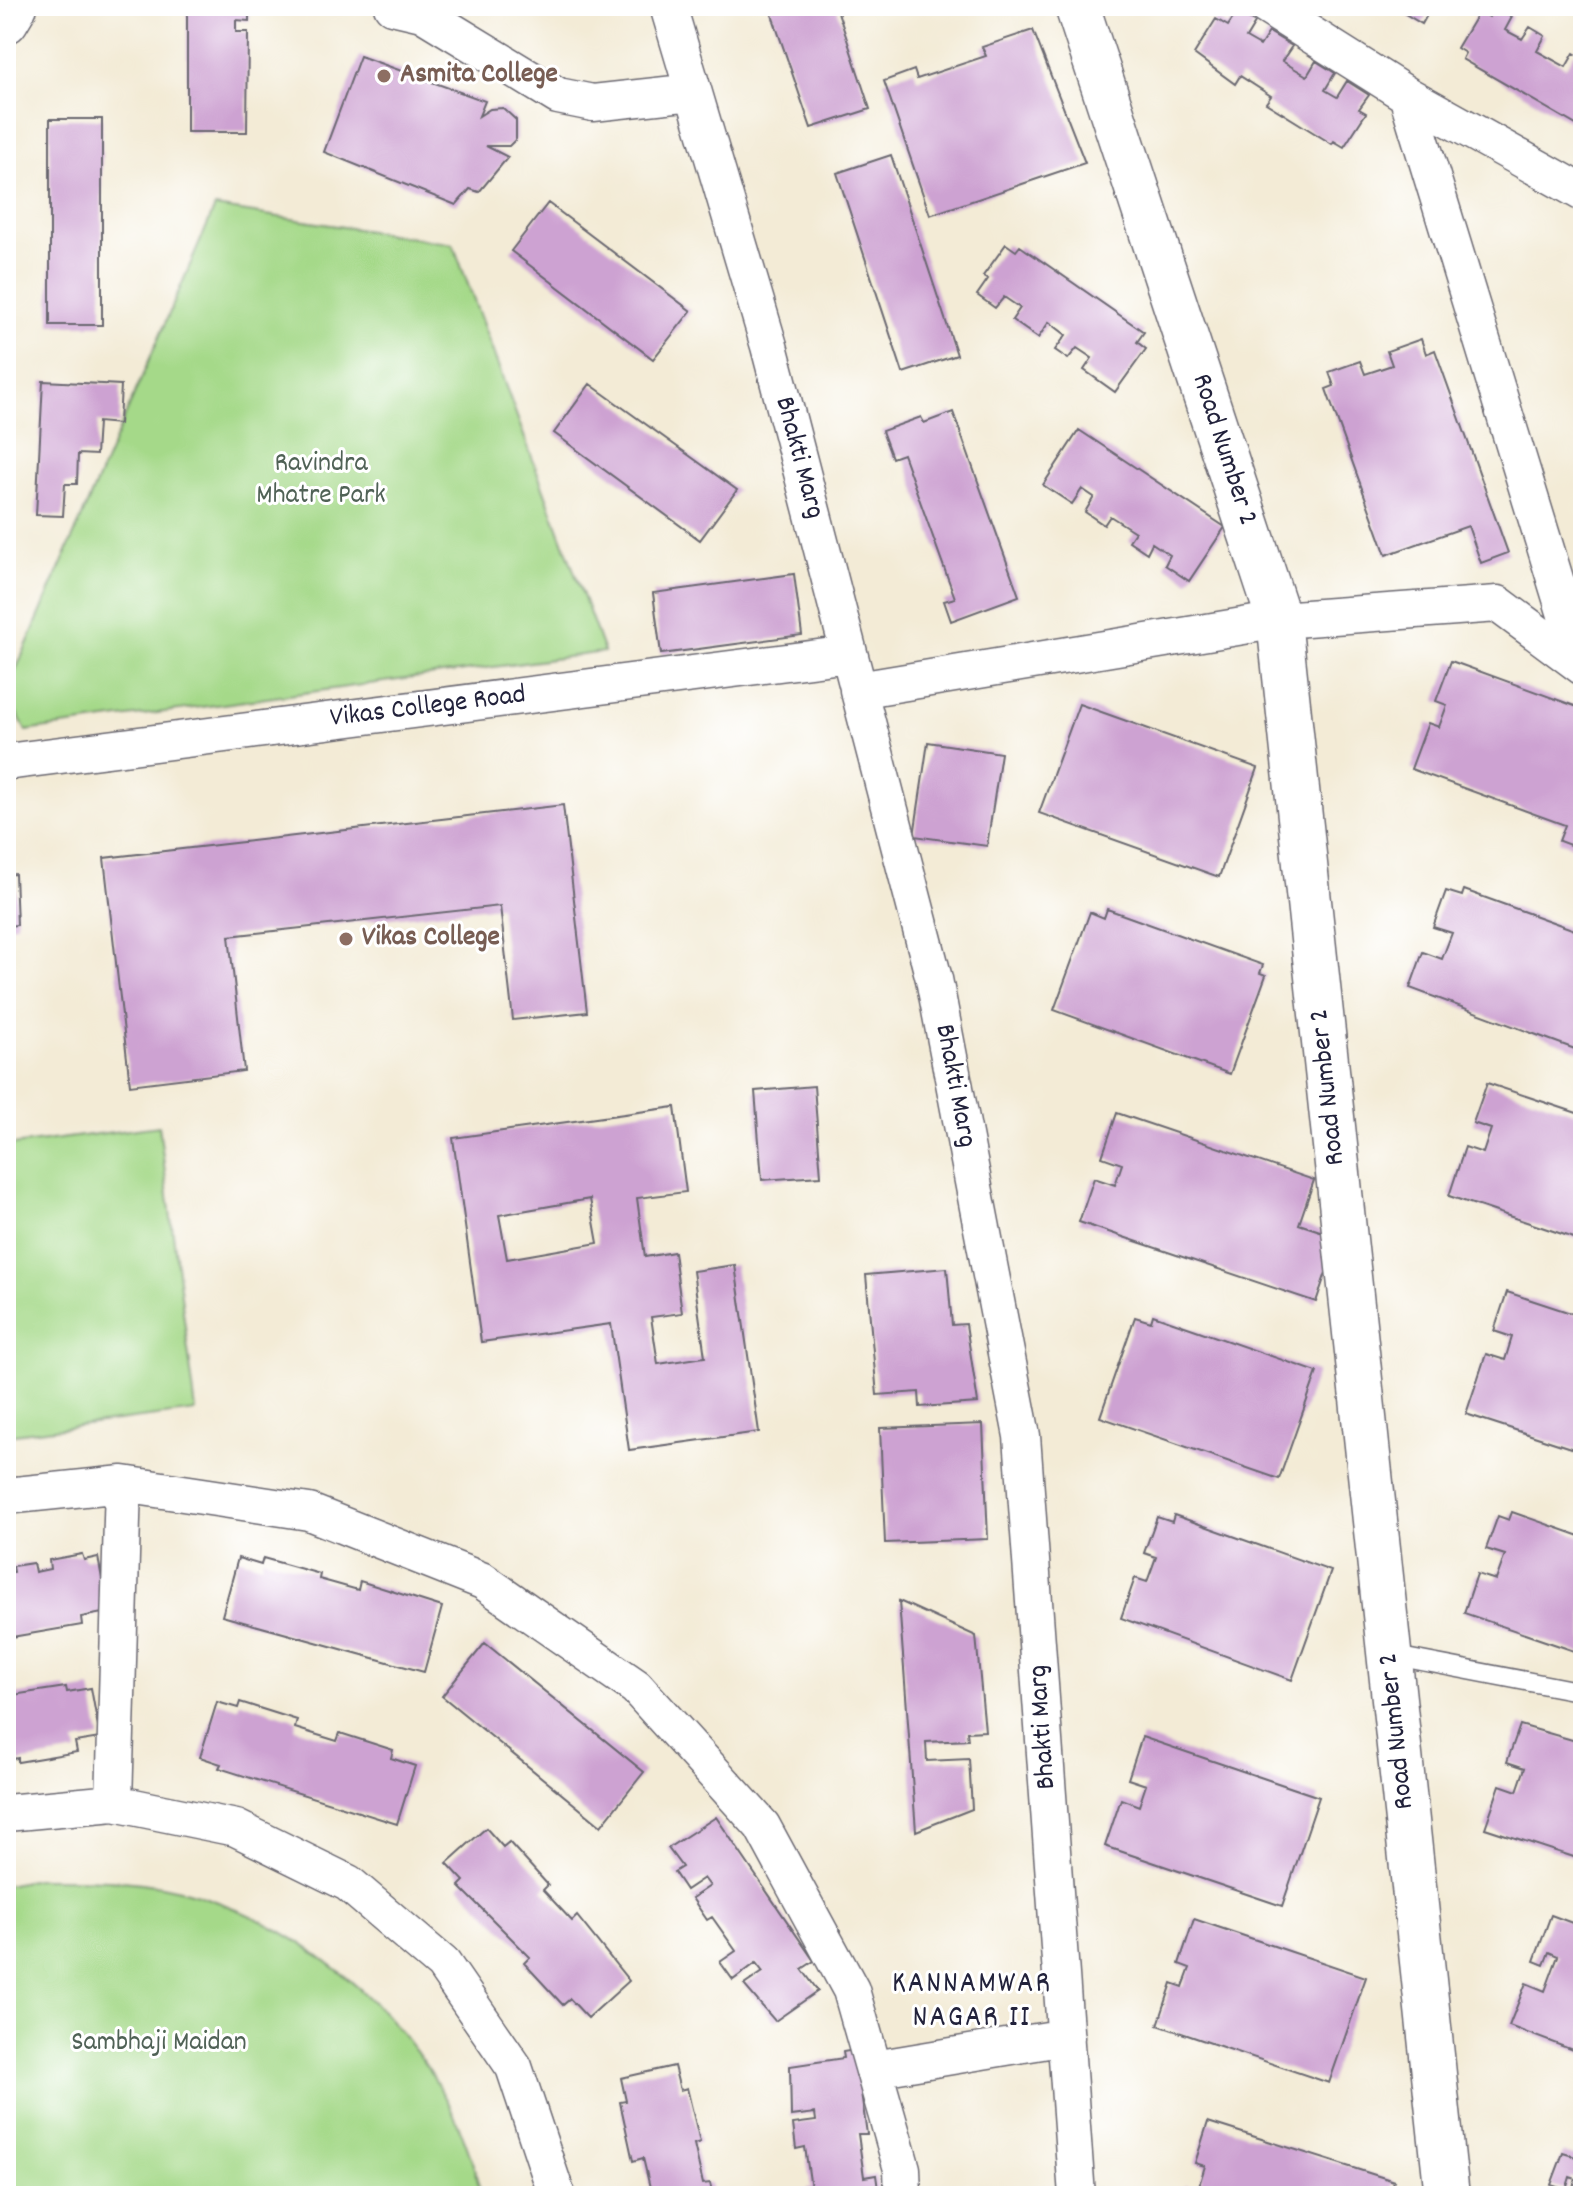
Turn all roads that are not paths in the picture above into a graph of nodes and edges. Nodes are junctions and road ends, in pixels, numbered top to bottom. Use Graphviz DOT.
graph roads {
  1 [pos="15,6"];
  2 [pos="392,6"];
  3 [pos="668,6"];
  4 [pos="1077,6"];
  5 [pos="1266,6"];
  6 [pos="6,21"];
  7 [pos="693,92"];
  8 [pos="1407,95"];
  9 [pos="1583,193"];
  10 [pos="1279,620"];
  11 [pos="849,654"];
  12 [pos="1582,665"];
  13 [pos="858,690"];
  14 [pos="6,762"];
  15 [pos="123,1484"];
  16 [pos="6,1496"];
  17 [pos="1390,1655"];
  18 [pos="1583,1692"];
  19 [pos="114,1803"];
  20 [pos="6,1813"];
  21 [pos="1066,2037"];
  22 [pos="874,2069"];
  23 [pos="557,2196"];
  24 [pos="903,2196"];
  25 [pos="1077,2196"];
  26 [pos="1447,2196"];
  1 -- 6 [label="street"];
  2 -- 7 [label="street"];
  3 -- 7 [label="street, Bhakti Marg"];
  4 -- 10 [label="street, Road Number 2"];
  5 -- 8 [label="street"];
  7 -- 11 [label="street, Bhakti Marg"];
  8 -- 9 [label="street"];
  8 -- 12 [label="street"];
  10 -- 12 [label="street"];
  10 -- 13 [label="street"];
  10 -- 17 [label="street, Road Number 2"];
  11 -- 13 [label="street, Bhakti Marg"];
  11 -- 14 [label="street, Vikas College Road"];
  13 -- 21 [label="street, Bhakti Marg"];
  15 -- 16 [label="street"];
  15 -- 19 [label="street"];
  15 -- 22 [label="street"];
  17 -- 18 [label="lane"];
  17 -- 26 [label="street, Road Number 2"];
  19 -- 20 [label="street"];
  19 -- 23 [label="street"];
  21 -- 22 [label="street"];
  21 -- 25 [label="street, Bhakti Marg"];
  22 -- 24 [label="street"];
}
